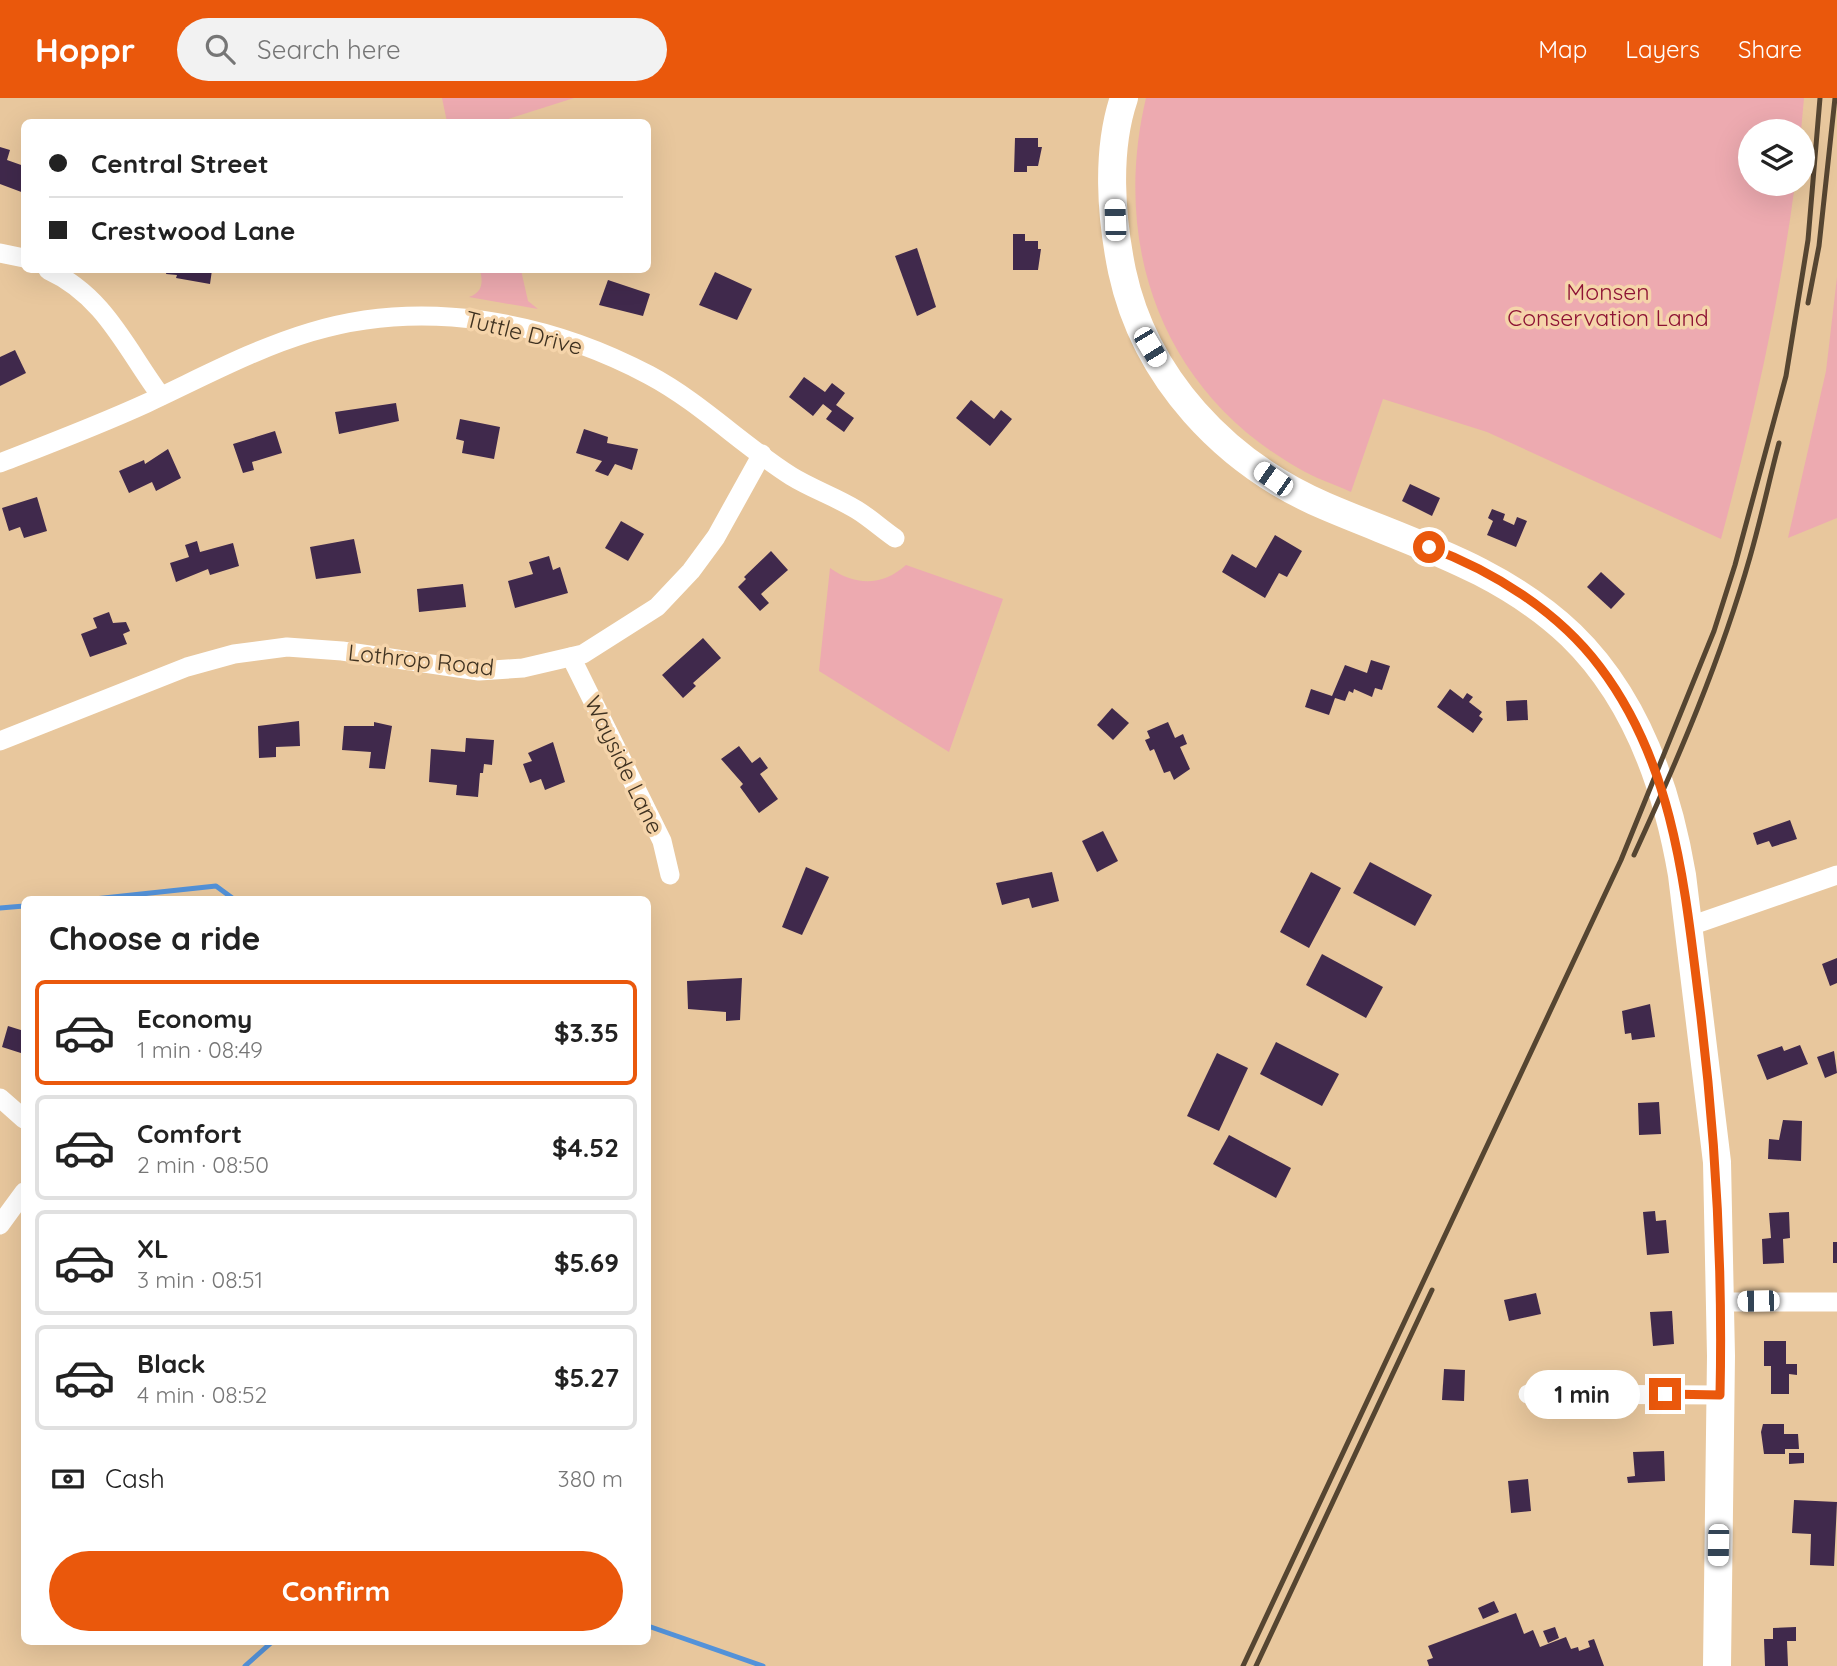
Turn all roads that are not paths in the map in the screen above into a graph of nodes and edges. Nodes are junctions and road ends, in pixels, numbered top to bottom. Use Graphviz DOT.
graph roads {
  1 [pos="1124,98"];
  2 [pos="0,253"];
  3 [pos="21,257"];
  4 [pos="53,273"];
  5 [pos="161,396"];
  6 [pos="762,454"];
  7 [pos="0,463"];
  8 [pos="895,538"];
  9 [pos="571,657"];
  10 [pos="0,741"];
  11 [pos="670,875"];
  12 [pos="1837,875"];
  13 [pos="1690,926"];
  14 [pos="0,1098"];
  15 [pos="21,1116"];
  16 [pos="21,1196"];
  17 [pos="0,1225"];
  18 [pos="1720,1302"];
  19 [pos="1837,1302"];
  20 [pos="1528,1394"];
  21 [pos="1720,1395"];
  22 [pos="1717,1666"];
  1 -- 13 [label="street"];
  2 -- 3 [label="street"];
  4 -- 5 [label="street"];
  5 -- 6 [label="street, Tuttle Drive"];
  5 -- 7 [label="street, Tuttle Drive"];
  6 -- 8 [label="street, Tuttle Drive"];
  6 -- 9 [label="street, Lothrop Road"];
  9 -- 10 [label="street, Lothrop Road"];
  9 -- 11 [label="street, Wayside Lane"];
  12 -- 13 [label="street"];
  13 -- 18 [label="street"];
  14 -- 15 [label="street"];
  16 -- 17 [label="street"];
  18 -- 19 [label="street"];
  18 -- 21 [label="street"];
  20 -- 21 [label="street"];
  21 -- 22 [label="street"];
}
